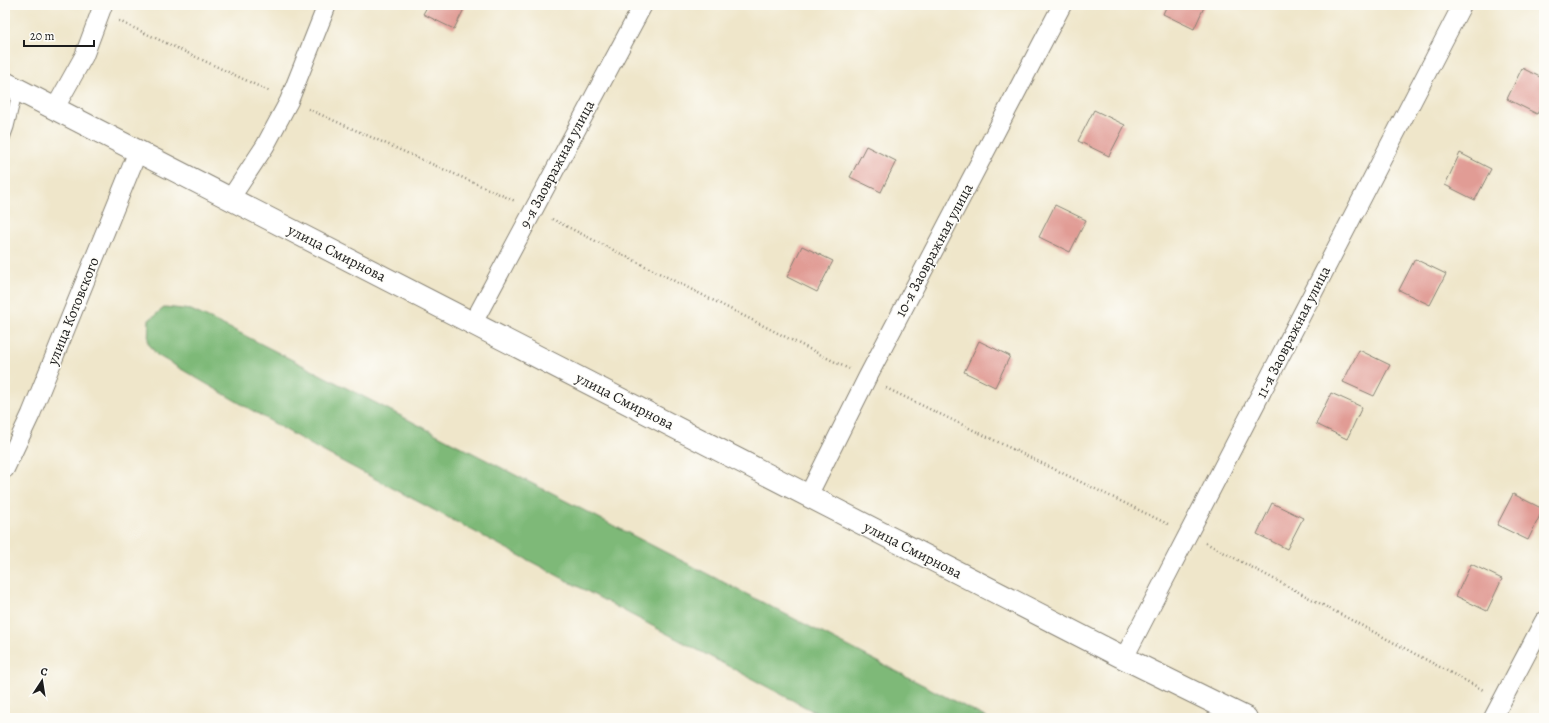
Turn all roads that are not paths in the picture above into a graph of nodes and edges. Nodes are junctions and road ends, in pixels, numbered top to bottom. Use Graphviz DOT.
graph roads {
  1 [pos="327,5"];
  2 [pos="643,5"];
  3 [pos="1062,5"];
  4 [pos="1462,5"];
  5 [pos="102,9"];
  6 [pos="11,86"];
  7 [pos="55,108"];
  8 [pos="5,138"];
  9 [pos="138,151"];
  10 [pos="230,198"];
  11 [pos="473,323"];
  12 [pos="5,469"];
  13 [pos="808,496"];
  14 [pos="1544,621"];
  15 [pos="1124,658"];
  16 [pos="1246,718"];
  17 [pos="1494,718"];
  1 -- 10 [label="street"];
  2 -- 11 [label="street, 9-я Заовражная улица"];
  3 -- 13 [label="street, 10-я Заовражная улица"];
  4 -- 15 [label="street, 11-я Заовражная улица"];
  5 -- 7 [label="street"];
  6 -- 7 [label="main road, улица Смирнова"];
  6 -- 8 [label="lane"];
  7 -- 9 [label="main road, улица Смирнова"];
  9 -- 10 [label="main road, улица Смирнова"];
  9 -- 12 [label="street, улица Котовского"];
  10 -- 11 [label="main road, улица Смирнова"];
  11 -- 13 [label="main road, улица Смирнова"];
  13 -- 15 [label="main road, улица Смирнова"];
  14 -- 17 [label="street"];
  15 -- 16 [label="main road, улица Смирнова"];
}
